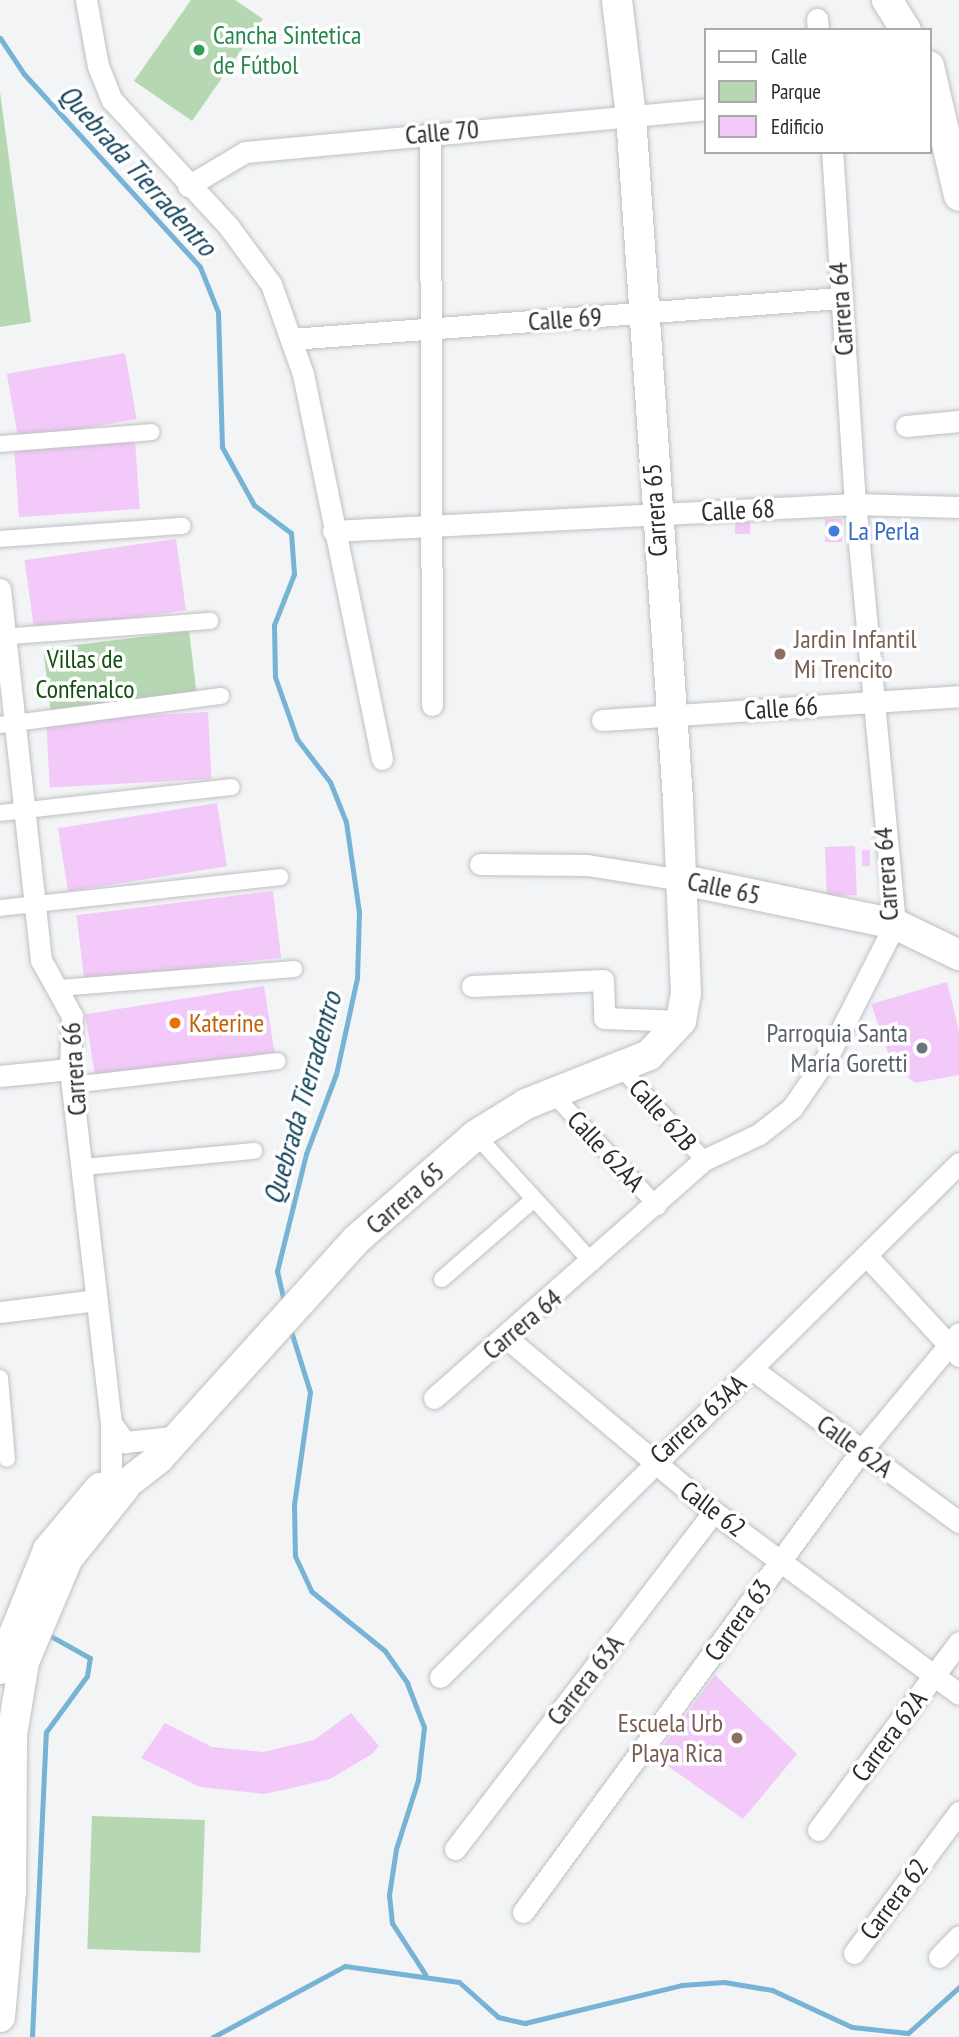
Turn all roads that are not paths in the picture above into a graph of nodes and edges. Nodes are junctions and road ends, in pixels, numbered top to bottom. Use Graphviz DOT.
graph roads {
  1 [pos="86,0"];
  2 [pos="617,0"];
  3 [pos="887,0"];
  4 [pos="905,28"];
  5 [pos="931,73"];
  6 [pos="704,109"];
  7 [pos="631,116"];
  8 [pos="430,133"];
  9 [pos="832,154"];
  10 [pos="955,158"];
  11 [pos="188,186"];
  12 [pos="959,196"];
  13 [pos="839,298"];
  14 [pos="643,313"];
  15 [pos="430,328"];
  16 [pos="291,339"];
  17 [pos="959,421"];
  18 [pos="906,426"];
  19 [pos="152,432"];
  20 [pos="0,444"];
  21 [pos="855,505"];
  22 [pos="959,507"];
  23 [pos="655,514"];
  24 [pos="184,526"];
  25 [pos="433,528"];
  26 [pos="333,531"];
  27 [pos="0,539"];
  28 [pos="0,589"];
  29 [pos="210,621"];
  30 [pos="2,637"];
  31 [pos="221,696"];
  32 [pos="959,696"];
  33 [pos="875,702"];
  34 [pos="432,705"];
  35 [pos="671,715"];
  36 [pos="603,720"];
  37 [pos="7,724"];
  38 [pos="382,759"];
  39 [pos="232,787"];
  40 [pos="23,810"];
  41 [pos="0,813"];
  42 [pos="480,864"];
  43 [pos="280,877"];
  44 [pos="683,880"];
  45 [pos="32,903"];
  46 [pos="0,908"];
  47 [pos="895,923"];
  48 [pos="959,955"];
  49 [pos="294,969"];
  50 [pos="472,986"];
  51 [pos="59,988"];
  52 [pos="681,1021"];
  53 [pos="278,1061"];
  54 [pos="622,1069"];
  55 [pos="0,1076"];
  56 [pos="71,1077"];
  57 [pos="554,1096"];
  58 [pos="476,1135"];
  59 [pos="254,1151"];
  60 [pos="704,1160"];
  61 [pos="959,1163"];
  62 [pos="84,1167"];
  63 [pos="534,1199"];
  64 [pos="658,1207"];
  65 [pos="867,1256"];
  66 [pos="593,1263"];
  67 [pos="442,1279"];
  68 [pos="96,1300"];
  69 [pos="0,1312"];
  70 [pos="508,1339"];
  71 [pos="955,1345"];
  72 [pos="752,1369"];
  73 [pos="0,1377"];
  74 [pos="434,1398"];
  75 [pos="111,1423"];
  76 [pos="173,1437"];
  77 [pos="861,1451"];
  78 [pos="6,1459"];
  79 [pos="651,1461"];
  80 [pos="118,1478"];
  81 [pos="714,1512"];
  82 [pos="959,1521"];
  83 [pos="783,1559"];
  84 [pos="959,1642"];
  85 [pos="10,1667"];
  86 [pos="440,1677"];
  87 [pos="934,1677"];
  88 [pos="959,1694"];
  89 [pos="959,1812"];
  90 [pos="818,1830"];
  91 [pos="455,1849"];
  92 [pos="523,1912"];
  93 [pos="959,1936"];
  94 [pos="854,1953"];
  95 [pos="939,1957"];
  96 [pos="0,2017"];
  1 -- 11 [label="street"];
  2 -- 7 [label="main road, Carrera 65"];
  3 -- 4 [label="main road"];
  5 -- 10 [label="main road"];
  6 -- 7 [label="street, Calle 70"];
  7 -- 8 [label="street, Calle 70"];
  7 -- 14 [label="main road, Carrera 65"];
  8 -- 11 [label="street, Calle 70"];
  8 -- 15 [label="street"];
  9 -- 13 [label="street, Carrera 64"];
  10 -- 12 [label="main road"];
  11 -- 16 [label="street"];
  13 -- 14 [label="street, Calle 69"];
  13 -- 21 [label="street, Carrera 64"];
  14 -- 15 [label="street, Calle 69"];
  14 -- 23 [label="main road, Carrera 65"];
  15 -- 16 [label="street, Calle 69"];
  15 -- 25 [label="street"];
  16 -- 26 [label="street"];
  17 -- 18 [label="street"];
  19 -- 20 [label="street"];
  21 -- 22 [label="street, Calle 68"];
  21 -- 23 [label="street, Calle 68"];
  21 -- 33 [label="street, Carrera 64"];
  23 -- 25 [label="street, Calle 68"];
  23 -- 35 [label="main road, Carrera 65"];
  24 -- 27 [label="street"];
  25 -- 26 [label="street, Calle 68"];
  25 -- 34 [label="street"];
  26 -- 38 [label="street"];
  28 -- 30 [label="street, Carrera 66"];
  29 -- 30 [label="street"];
  30 -- 37 [label="street, Carrera 66"];
  31 -- 37 [label="street"];
  32 -- 33 [label="street, Calle 66"];
  33 -- 35 [label="street, Calle 66"];
  33 -- 47 [label="street, Carrera 64"];
  35 -- 36 [label="street, Calle 66"];
  35 -- 44 [label="main road, Carrera 65"];
  37 -- 40 [label="street, Carrera 66"];
  39 -- 40 [label="street"];
  40 -- 41 [label="street"];
  40 -- 45 [label="street, Carrera 66"];
  42 -- 44 [label="street, Calle 65"];
  43 -- 45 [label="street"];
  44 -- 47 [label="main road, Calle 65"];
  44 -- 52 [label="main road, Carrera 65"];
  45 -- 46 [label="street"];
  45 -- 51 [label="street, Carrera 66"];
  47 -- 48 [label="main road, Calle 65"];
  47 -- 60 [label="street, Carrera 64"];
  49 -- 51 [label="street"];
  50 -- 52 [label="street"];
  51 -- 56 [label="street, Carrera 66"];
  52 -- 54 [label="main road, Carrera 65"];
  53 -- 56 [label="street"];
  54 -- 57 [label="main road, Carrera 65"];
  54 -- 60 [label="street, Calle 62B"];
  55 -- 56 [label="street"];
  56 -- 62 [label="street, Carrera 66"];
  57 -- 58 [label="main road, Carrera 65"];
  57 -- 64 [label="street, Calle 62AA"];
  58 -- 63 [label="street"];
  58 -- 76 [label="main road, Carrera 65"];
  59 -- 62 [label="street"];
  60 -- 64 [label="street, Carrera 64"];
  61 -- 65 [label="street, Carrera 63AA"];
  62 -- 68 [label="street, Carrera 66"];
  63 -- 66 [label="street"];
  63 -- 67 [label="street"];
  64 -- 66 [label="street, Carrera 64"];
  65 -- 71 [label="street"];
  65 -- 72 [label="street, Carrera 63AA"];
  66 -- 70 [label="street, Carrera 64"];
  68 -- 69 [label="street"];
  68 -- 75 [label="street, Carrera 66"];
  70 -- 74 [label="street, Carrera 64"];
  70 -- 79 [label="street, Calle 62"];
  71 -- 77 [label="street, Carrera 63"];
  72 -- 77 [label="street, Calle 62A"];
  72 -- 79 [label="street, Carrera 63AA"];
  73 -- 78 [label="street"];
  75 -- 76 [label="street"];
  75 -- 80 [label="street, Carrera 66"];
  76 -- 80 [label="main road, Carrera 65"];
  77 -- 82 [label="street, Calle 62A"];
  77 -- 83 [label="street, Carrera 63"];
  79 -- 81 [label="street, Calle 62"];
  79 -- 86 [label="street, Carrera 63AA"];
  80 -- 85 [label="main road"];
  81 -- 83 [label="street, Calle 62"];
  81 -- 91 [label="street, Carrera 63A"];
  83 -- 87 [label="street, Calle 62"];
  83 -- 92 [label="street, Carrera 63"];
  84 -- 87 [label="street, Carrera 62A"];
  85 -- 96 [label="main road"];
  87 -- 88 [label="street, Calle 62"];
  87 -- 90 [label="street, Carrera 62A"];
  89 -- 94 [label="street, Carrera 62"];
  93 -- 95 [label="street"];
}
